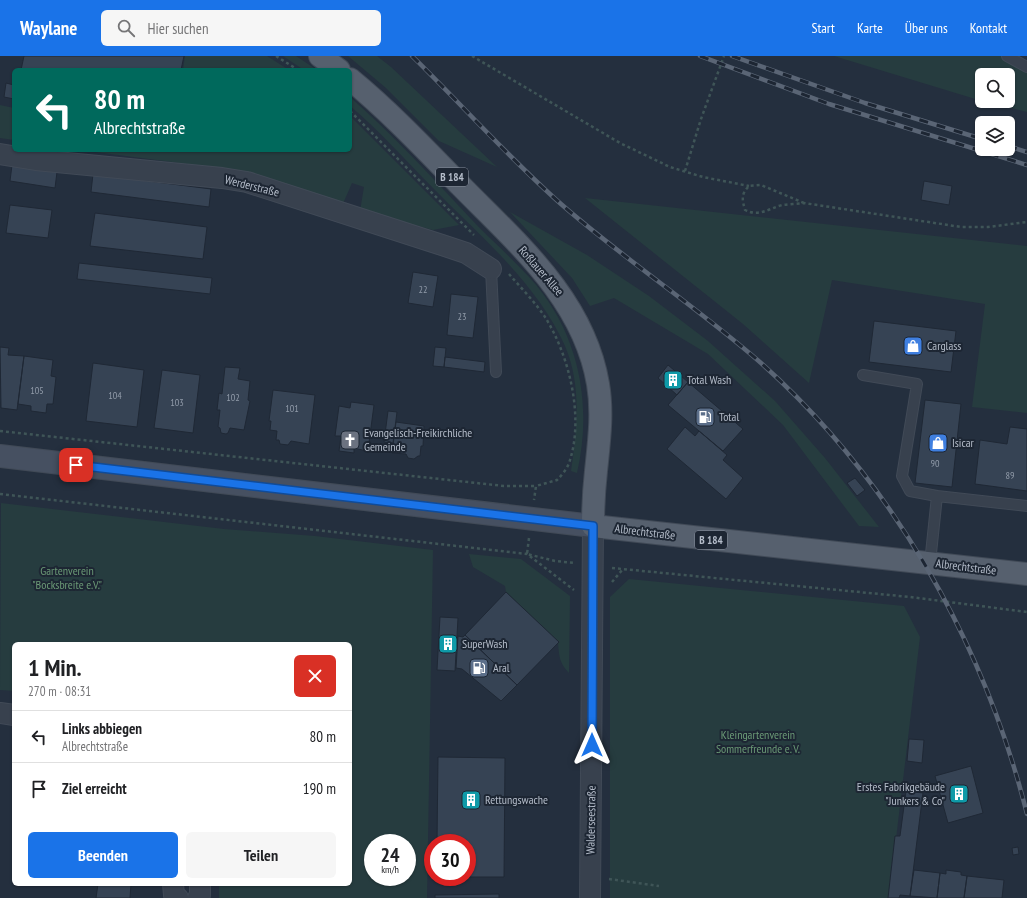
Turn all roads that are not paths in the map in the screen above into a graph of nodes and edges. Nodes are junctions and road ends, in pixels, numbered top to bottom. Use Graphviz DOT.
graph roads {
  1 [pos="320,56"];
  2 [pos="1007,56"];
  3 [pos="1027,67"];
  4 [pos="336,68"];
  5 [pos="352,81"];
  6 [pos="0,154"];
  7 [pos="498,269"];
  8 [pos="496,372"];
  9 [pos="863,375"];
  10 [pos="0,456"];
  11 [pos="937,496"];
  12 [pos="1027,506"];
  13 [pos="593,526"];
  14 [pos="930,563"];
  15 [pos="1027,574"];
  16 [pos="0,713"];
  17 [pos="12,715"];
  18 [pos="173,886"];
  19 [pos="200,886"];
  20 [pos="590,888"];
  21 [pos="178,898"];
  22 [pos="198,898"];
  1 -- 4 [label="main road"];
  2 -- 3 [label="lane"];
  5 -- 13 [label="main road, Roßlauer Allee / B 184"];
  6 -- 7 [label="street, Werderstraße"];
  7 -- 8 [label="lane"];
  9 -- 11 [label="lane"];
  10 -- 13 [label="main road, Albrechtstraße"];
  11 -- 12 [label="lane"];
  11 -- 14 [label="lane"];
  13 -- 14 [label="main road, Albrechtstraße / B 184"];
  13 -- 20 [label="street, Walderseestraße"];
  14 -- 15 [label="main road, Albrechtstraße / B 184"];
  16 -- 17 [label="street"];
  18 -- 21 [label="street"];
  19 -- 22 [label="street"];
}
